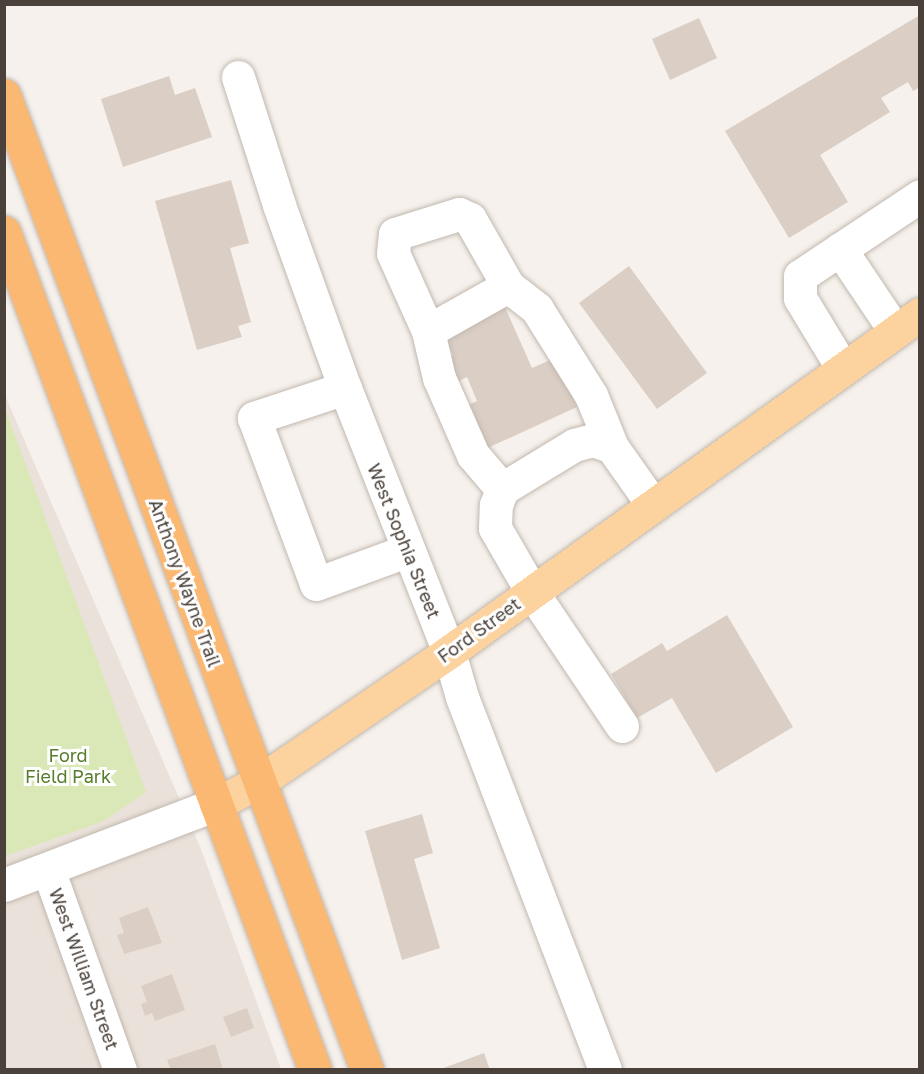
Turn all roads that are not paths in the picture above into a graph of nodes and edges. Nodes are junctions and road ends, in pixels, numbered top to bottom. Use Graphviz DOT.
graph roads {
  1 [pos="238,77"];
  2 [pos="4,95"];
  3 [pos="920,196"];
  4 [pos="4,232"];
  5 [pos="840,249"];
  6 [pos="508,286"];
  7 [pos="907,323"];
  8 [pos="428,331"];
  9 [pos="843,369"];
  10 [pos="345,388"];
  11 [pos="612,447"];
  12 [pos="502,489"];
  13 [pos="653,505"];
  14 [pos="406,551"];
  15 [pos="532,592"];
  16 [pos="449,652"];
  17 [pos="622,726"];
  18 [pos="260,781"];
  19 [pos="216,804"];
  20 [pos="48,869"];
  21 [pos="4,885"];
  22 [pos="120,1070"];
  23 [pos="315,1070"];
  24 [pos="367,1070"];
  25 [pos="605,1070"];
  1 -- 10 [label="street, West Sophia Street"];
  2 -- 18 [label="highway, Anthony Wayne Trail"];
  3 -- 5 [label="street"];
  4 -- 19 [label="highway"];
  5 -- 7 [label="street"];
  5 -- 9 [label="street"];
  6 -- 8 [label="street"];
  6 -- 8 [label="street"];
  6 -- 11 [label="street"];
  7 -- 9 [label="main road, Ford Street"];
  8 -- 12 [label="street"];
  9 -- 13 [label="main road, Ford Street"];
  10 -- 14 [label="street, West Sophia Street"];
  10 -- 14 [label="street"];
  11 -- 12 [label="street"];
  11 -- 13 [label="street"];
  12 -- 15 [label="street"];
  13 -- 15 [label="main road, Ford Street"];
  14 -- 16 [label="street, West Sophia Street"];
  15 -- 16 [label="main road, Ford Street"];
  15 -- 17 [label="street"];
  16 -- 18 [label="main road, Ford Street"];
  16 -- 25 [label="street, West Sophia Street"];
  18 -- 19 [label="main road, Ford Street"];
  18 -- 24 [label="highway, Anthony Wayne Trail"];
  19 -- 20 [label="street, Ford Street"];
  19 -- 23 [label="highway"];
  20 -- 21 [label="street, Ford Street"];
  20 -- 22 [label="street, West William Street"];
}
